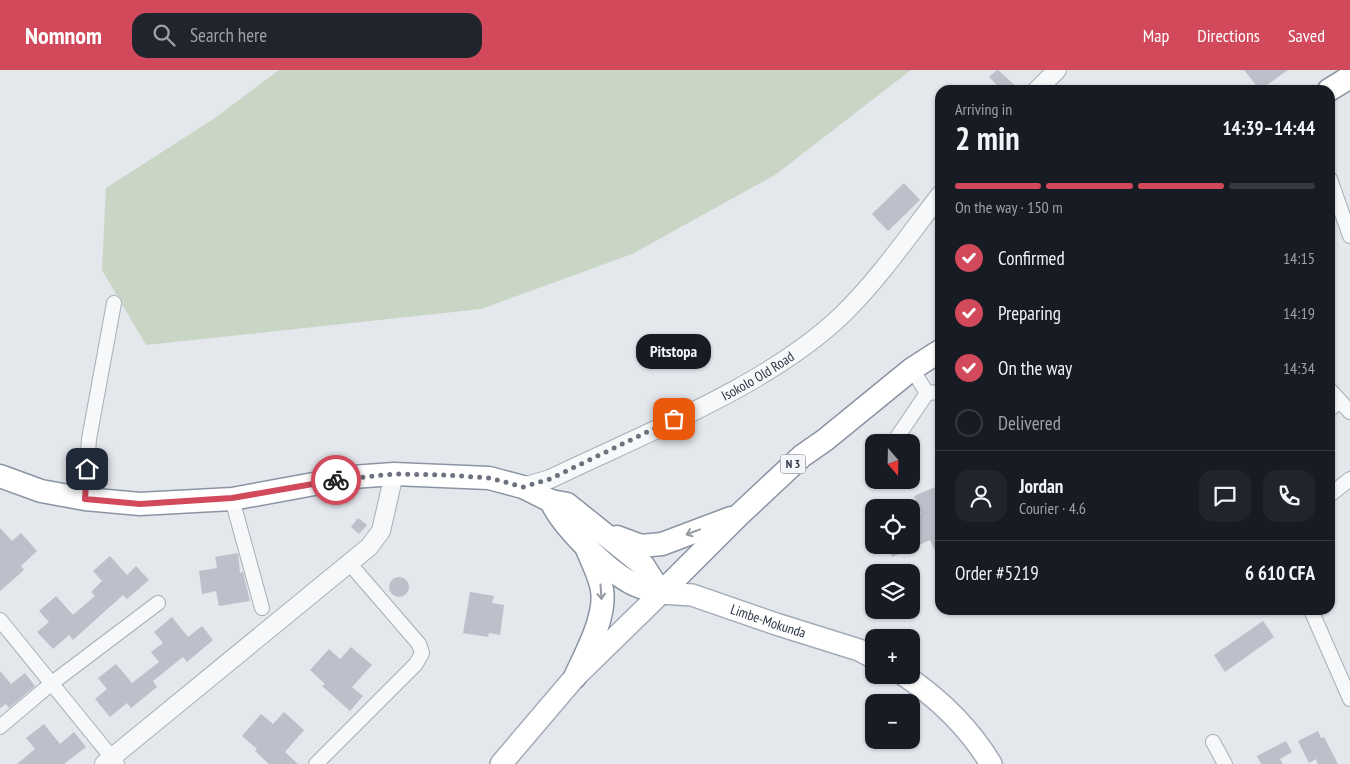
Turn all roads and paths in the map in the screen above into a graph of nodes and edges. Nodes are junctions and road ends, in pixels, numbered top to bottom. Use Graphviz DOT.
graph roads {
  1 [pos="1057,70"];
  2 [pos="1350,77"];
  3 [pos="1042,85"];
  4 [pos="1335,86"];
  5 [pos="1335,193"];
  6 [pos="935,201"];
  7 [pos="1350,236"];
  8 [pos="114,303"];
  9 [pos="935,354"];
  10 [pos="912,369"];
  11 [pos="934,393"];
  12 [pos="1335,405"];
  13 [pos="1350,412"];
  14 [pos="900,434"];
  15 [pos="394,474"];
  16 [pos="0,476"];
  17 [pos="1350,479"];
  18 [pos="523,487"];
  19 [pos="1335,491"];
  20 [pos="232,498"];
  21 [pos="85,499"];
  22 [pos="739,515"];
  23 [pos="593,538"];
  24 [pos="350,564"];
  25 [pos="661,593"];
  26 [pos="158,603"];
  27 [pos="262,608"];
  28 [pos="1313,615"];
  29 [pos="0,620"];
  30 [pos="865,653"];
  31 [pos="575,677"];
  32 [pos="52,683"];
  33 [pos="915,684"];
  34 [pos="1350,699"];
  35 [pos="0,727"];
  36 [pos="1212,742"];
  37 [pos="111,762"];
  38 [pos="316,764"];
  39 [pos="502,764"];
  40 [pos="992,764"];
  41 [pos="1225,764"];
  1 -- 3 [label="street"];
  2 -- 4 [label="highway"];
  5 -- 7 [label="street"];
  6 -- 18 [label="street, Isokolo Old Road"];
  8 -- 21 [label="street"];
  9 -- 10 [label="highway, N 3"];
  10 -- 11 [label="street"];
  10 -- 22 [label="highway, N 3"];
  11 -- 14 [label="street"];
  12 -- 13 [label="street"];
  15 -- 18 [label="highway"];
  15 -- 20 [label="highway"];
  15 -- 24 [label="street"];
  16 -- 21 [label="highway"];
  17 -- 19 [label="street"];
  18 -- 23 [label="highway"];
  20 -- 21 [label="highway"];
  20 -- 27 [label="street"];
  22 -- 23 [label="highway, one-way"];
  22 -- 25 [label="highway, N 3"];
  23 -- 25 [label="highway"];
  23 -- 31 [label="highway, one-way"];
  24 -- 37 [label="street"];
  24 -- 38 [label="street"];
  25 -- 30 [label="main road, Limbe-Mokunda"];
  25 -- 31 [label="main road"];
  26 -- 32 [label="street"];
  28 -- 34 [label="street"];
  29 -- 32 [label="street"];
  31 -- 39 [label="main road"];
  32 -- 35 [label="street"];
  32 -- 37 [label="street"];
  33 -- 40 [label="main road"];
  36 -- 41 [label="street"];
}
